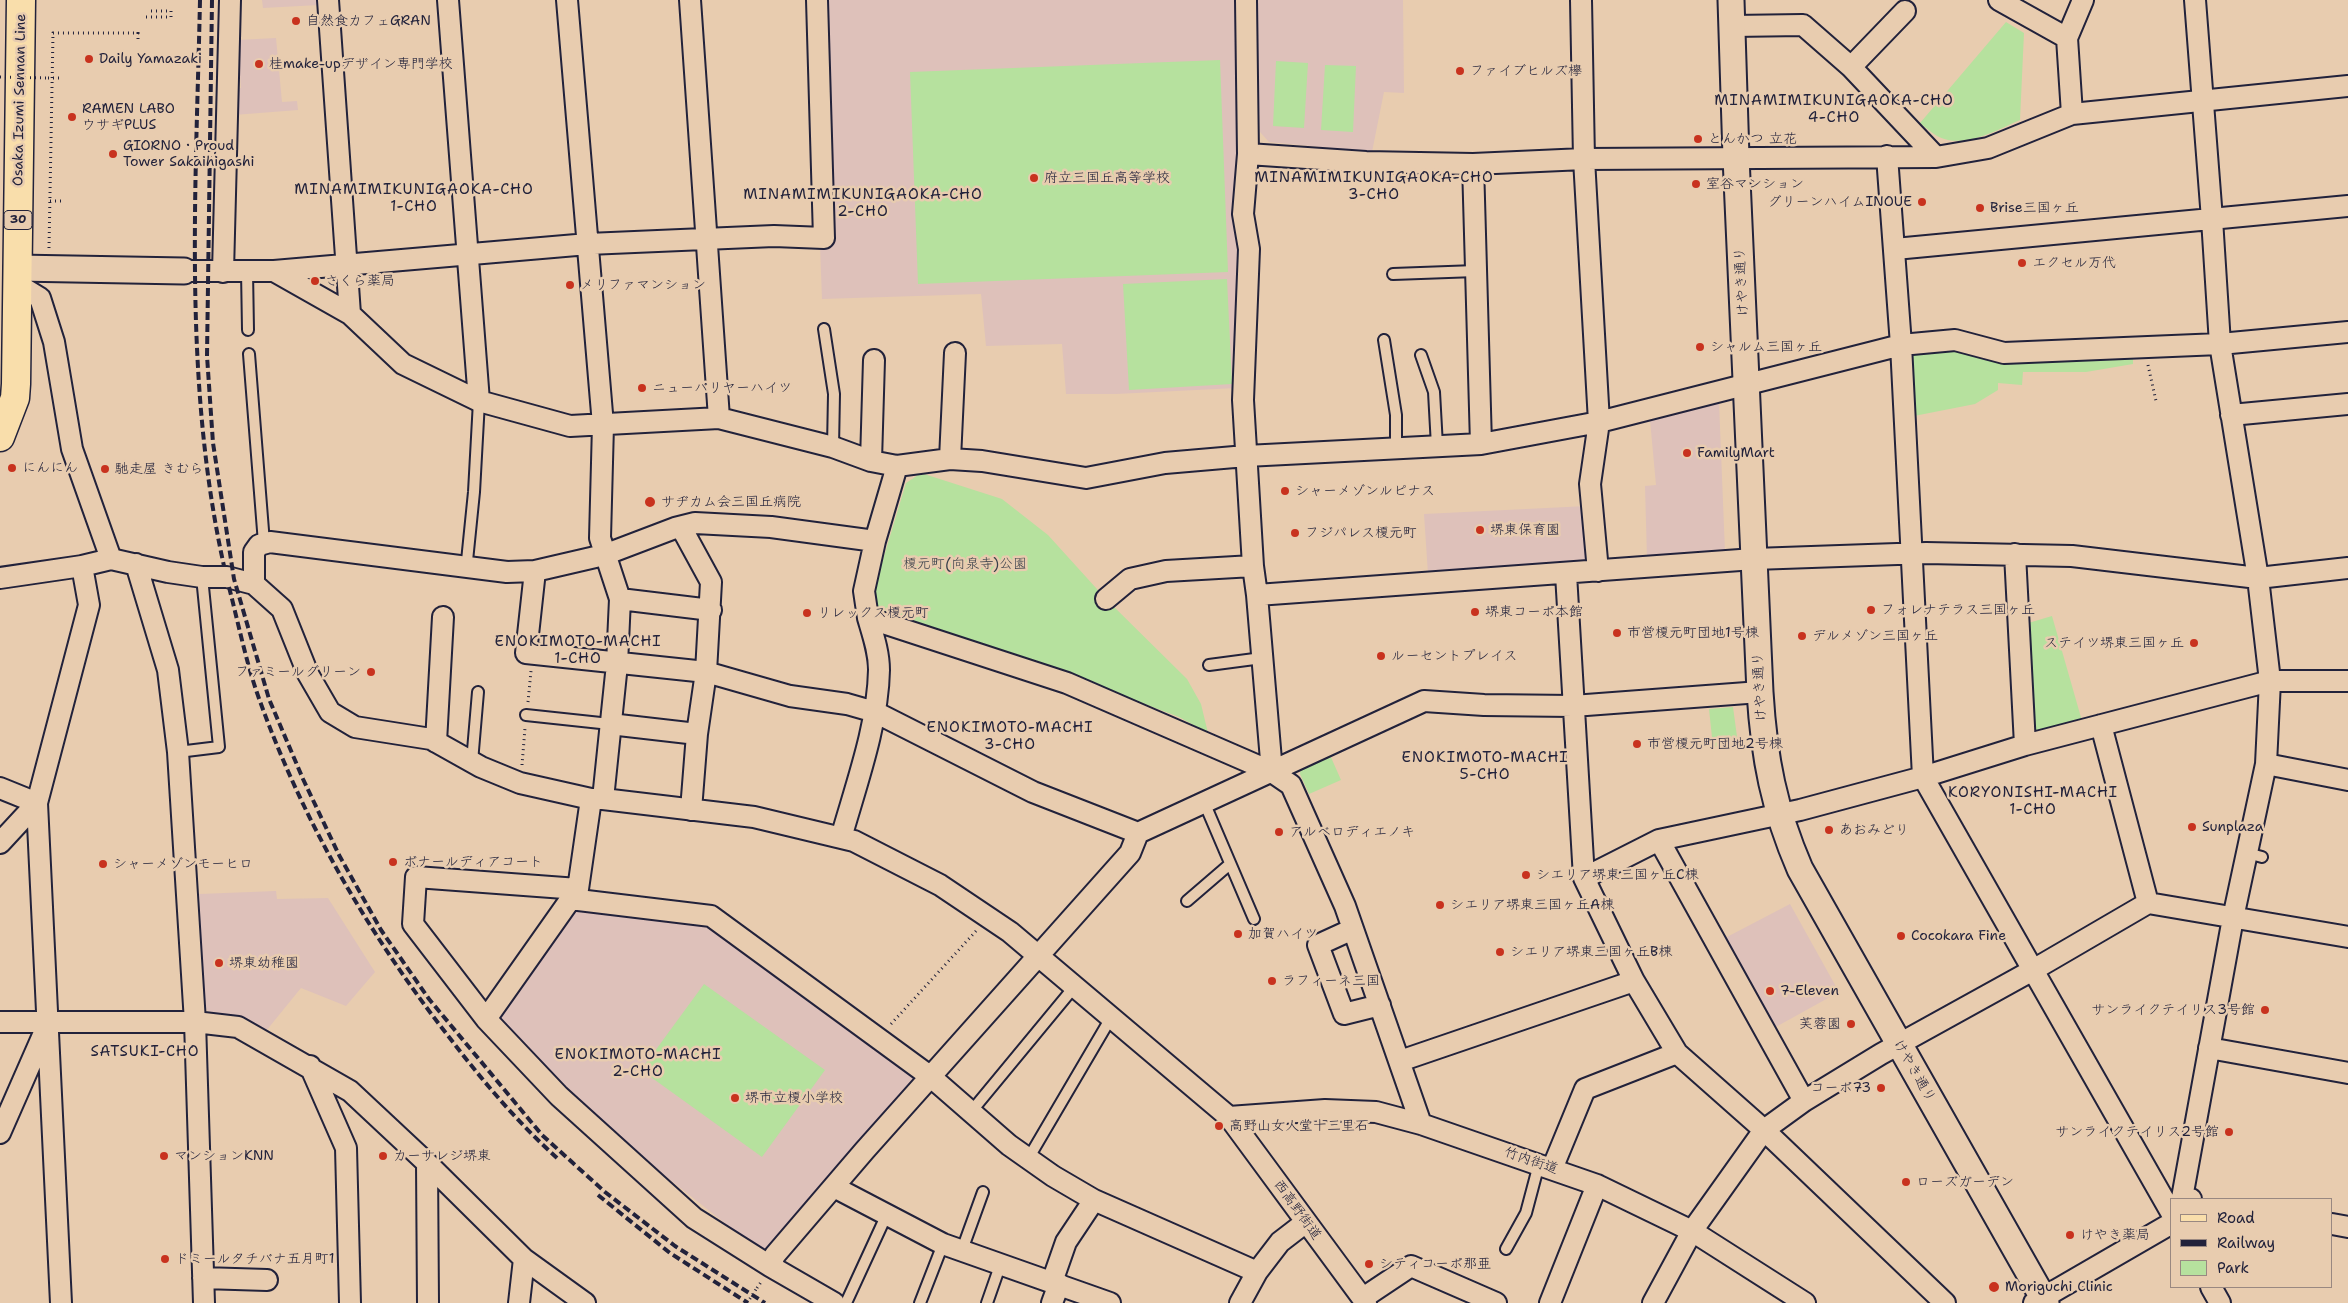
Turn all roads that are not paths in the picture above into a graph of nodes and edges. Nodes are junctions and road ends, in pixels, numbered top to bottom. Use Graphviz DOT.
graph roads {
  1 [pos="21,0"];
  2 [pos="230,0"];
  3 [pos="328,0"];
  4 [pos="448,0"];
  5 [pos="567,0"];
  6 [pos="690,0"];
  7 [pos="817,0"];
  8 [pos="1246,0"];
  9 [pos="1581,0"];
  10 [pos="1731,0"];
  11 [pos="1999,0"];
  12 [pos="2083,0"];
  13 [pos="2194,0"];
  14 [pos="1906,11"];
  15 [pos="1732,26"];
  16 [pos="2067,38"];
  17 [pos="1851,67"];
  18 [pos="2348,86"];
  19 [pos="2202,100"];
  20 [pos="2072,114"];
  21 [pos="1248,154"];
  22 [pos="1886,156"];
  23 [pos="1736,157"];
  24 [pos="1936,157"];
  25 [pos="1584,159"];
  26 [pos="1473,164"];
  27 [pos="2348,206"];
  28 [pos="2212,218"];
  29 [pos="705,239"];
  30 [pos="588,244"];
  31 [pos="1895,249"];
  32 [pos="466,254"];
  33 [pos="347,264"];
  34 [pos="184,271"];
  35 [pos="247,271"];
  36 [pos="274,271"];
  37 [pos="1476,271"];
  38 [pos="224,272"];
  39 [pos="1393,274"];
  40 [pos="17,276"];
  41 [pos="350,314"];
  42 [pos="824,329"];
  43 [pos="248,330"];
  44 [pos="2348,332"];
  45 [pos="1384,340"];
  46 [pos="1901,344"];
  47 [pos="2220,344"];
  48 [pos="249,354"];
  49 [pos="955,354"];
  50 [pos="1421,354"];
  51 [pos="874,360"];
  52 [pos="1748,382"];
  53 [pos="7,397"];
  54 [pos="479,401"];
  55 [pos="2348,404"];
  56 [pos="2231,415"];
  57 [pos="719,418"];
  58 [pos="1599,422"];
  59 [pos="603,425"];
  60 [pos="0,437"];
  61 [pos="1481,444"];
  62 [pos="1437,446"];
  63 [pos="833,448"];
  64 [pos="1396,448"];
  65 [pos="1246,456"];
  66 [pos="950,459"];
  67 [pos="871,461"];
  68 [pos="896,466"];
  69 [pos="681,527"];
  70 [pos="874,541"];
  71 [pos="264,544"];
  72 [pos="1912,553"];
  73 [pos="2015,554"];
  74 [pos="604,556"];
  75 [pos="111,559"];
  76 [pos="1754,559"];
  77 [pos="467,561"];
  78 [pos="136,564"];
  79 [pos="82,566"];
  80 [pos="1253,566"];
  81 [pos="2348,568"];
  82 [pos="1598,570"];
  83 [pos="535,571"];
  84 [pos="1566,574"];
  85 [pos="202,577"];
  86 [pos="0,578"];
  87 [pos="2258,578"];
  88 [pos="254,584"];
  89 [pos="1257,595"];
  90 [pos="620,599"];
  91 [pos="1106,599"];
  92 [pos="711,610"];
  93 [pos="443,617"];
  94 [pos="868,618"];
  95 [pos="1262,658"];
  96 [pos="617,664"];
  97 [pos="1209,665"];
  98 [pos="706,672"];
  99 [pos="2270,681"];
  100 [pos="2348,681"];
  101 [pos="478,692"];
  102 [pos="1760,692"];
  103 [pos="1573,706"];
  104 [pos="875,712"];
  105 [pos="526,715"];
  106 [pos="610,724"];
  107 [pos="2101,725"];
  108 [pos="697,734"];
  109 [pos="436,742"];
  110 [pos="2025,745"];
  111 [pos="178,752"];
  112 [pos="472,762"];
  113 [pos="2266,764"];
  114 [pos="1272,772"];
  115 [pos="1923,777"];
  116 [pos="2348,780"];
  117 [pos="0,788"];
  118 [pos="597,799"];
  119 [pos="1204,802"];
  120 [pos="37,803"];
  121 [pos="691,810"];
  122 [pos="1779,815"];
  123 [pos="1138,833"];
  124 [pos="841,838"];
  125 [pos="1659,840"];
  126 [pos="0,843"];
  127 [pos="1230,864"];
  128 [pos="1584,878"];
  129 [pos="574,894"];
  130 [pos="1187,901"];
  131 [pos="2148,903"];
  132 [pos="2232,918"];
  133 [pos="1254,919"];
  134 [pos="1353,929"];
  135 [pos="2348,937"];
  136 [pos="1038,955"];
  137 [pos="2032,970"];
  138 [pos="1634,980"];
  139 [pos="1075,986"];
  140 [pos="1380,1005"];
  141 [pos="1112,1016"];
  142 [pos="486,1019"];
  143 [pos="0,1022"];
  144 [pos="48,1022"];
  145 [pos="195,1022"];
  146 [pos="1900,1044"];
  147 [pos="2209,1048"];
  148 [pos="1677,1053"];
  149 [pos="1400,1061"];
  150 [pos="310,1066"];
  151 [pos="2348,1073"];
  152 [pos="931,1077"];
  153 [pos="1804,1101"];
  154 [pos="970,1113"];
  155 [pos="1229,1117"];
  156 [pos="1421,1124"];
  157 [pos="1764,1130"];
  158 [pos="0,1132"];
  159 [pos="1028,1159"];
  160 [pos="427,1163"];
  161 [pos="1545,1166"];
  162 [pos="1597,1185"];
  163 [pos="834,1187"];
  164 [pos="982,1192"];
  165 [pos="2179,1198"];
  166 [pos="2183,1198"];
  167 [pos="1094,1200"];
  168 [pos="887,1214"];
  169 [pos="1306,1222"];
  170 [pos="2170,1224"];
  171 [pos="2333,1224"];
  172 [pos="2348,1227"];
  173 [pos="1692,1231"];
  174 [pos="943,1244"];
  175 [pos="1506,1249"];
  176 [pos="962,1250"];
  177 [pos="524,1259"];
  178 [pos="1001,1263"];
  179 [pos="770,1266"];
  180 [pos="1257,1272"];
  181 [pos="204,1278"];
  182 [pos="267,1280"];
  183 [pos="2212,1288"];
  184 [pos="1054,1290"];
  185 [pos="1364,1301"];
  186 [pos="2041,1301"];
  187 [pos="61,1303"];
  188 [pos="204,1303"];
  189 [pos="350,1303"];
  190 [pos="428,1303"];
  191 [pos="519,1303"];
  192 [pos="585,1303"];
  193 [pos="834,1303"];
  194 [pos="846,1303"];
  195 [pos="920,1303"];
  196 [pos="987,1303"];
  197 [pos="1110,1303"];
  198 [pos="1240,1303"];
  199 [pos="1496,1303"];
  200 [pos="1550,1303"];
  201 [pos="1653,1303"];
  202 [pos="1805,1303"];
  203 [pos="1945,1303"];
  204 [pos="2220,1303"];
  1 -- 40 [label="main road, Osaka Izumi Sennan Line / 30"];
  2 -- 38 [label="street"];
  3 -- 33 [label="street"];
  4 -- 32 [label="street"];
  5 -- 30 [label="street"];
  6 -- 29 [label="street"];
  7 -- 29 [label="street"];
  8 -- 21 [label="street"];
  9 -- 25 [label="street"];
  10 -- 15 [label="street, けやき通り"];
  11 -- 16 [label="street"];
  12 -- 16 [label="street"];
  13 -- 19 [label="street"];
  14 -- 17 [label="street"];
  15 -- 17 [label="street"];
  15 -- 23 [label="street, けやき通り"];
  16 -- 20 [label="street"];
  17 -- 24 [label="street"];
  18 -- 19 [label="street"];
  19 -- 20 [label="street"];
  19 -- 28 [label="street"];
  20 -- 24 [label="street"];
  21 -- 26 [label="street"];
  21 -- 65 [label="street"];
  22 -- 23 [label="street"];
  22 -- 24 [label="street"];
  22 -- 31 [label="street"];
  23 -- 25 [label="street"];
  23 -- 52 [label="street, けやき通り"];
  25 -- 26 [label="street"];
  25 -- 58 [label="street"];
  26 -- 37 [label="street"];
  27 -- 28 [label="street"];
  28 -- 31 [label="street"];
  28 -- 47 [label="street"];
  29 -- 30 [label="street"];
  29 -- 57 [label="street"];
  30 -- 32 [label="street"];
  30 -- 59 [label="street"];
  31 -- 46 [label="street"];
  32 -- 33 [label="street"];
  32 -- 54 [label="street"];
  33 -- 36 [label="street"];
  33 -- 41 [label="street"];
  34 -- 38 [label="street"];
  34 -- 40 [label="street"];
  35 -- 36 [label="street"];
  35 -- 38 [label="street"];
  35 -- 43 [label="lane"];
  36 -- 41 [label="street"];
  37 -- 39 [label="lane"];
  37 -- 61 [label="street"];
  40 -- 53 [label="main road, Osaka Izumi Sennan Line / 30"];
  40 -- 75 [label="street"];
  41 -- 54 [label="street"];
  42 -- 63 [label="lane"];
  44 -- 47 [label="street"];
  45 -- 64 [label="lane"];
  46 -- 47 [label="street"];
  46 -- 52 [label="street"];
  46 -- 72 [label="street"];
  47 -- 56 [label="street"];
  48 -- 71 [label="lane"];
  49 -- 66 [label="street"];
  50 -- 62 [label="lane"];
  51 -- 67 [label="street"];
  52 -- 58 [label="street"];
  52 -- 76 [label="street, けやき通り"];
  53 -- 60 [label="main road, Osaka Izumi Sennan Line / 30"];
  54 -- 59 [label="street"];
  54 -- 77 [label="lane"];
  55 -- 56 [label="street"];
  56 -- 87 [label="street"];
  57 -- 59 [label="street"];
  57 -- 63 [label="street"];
  58 -- 61 [label="street"];
  58 -- 82 [label="street"];
  59 -- 74 [label="street"];
  61 -- 62 [label="street"];
  62 -- 64 [label="street"];
  63 -- 67 [label="street"];
  64 -- 65 [label="street"];
  65 -- 66 [label="street"];
  65 -- 80 [label="street"];
  66 -- 68 [label="street"];
  67 -- 68 [label="street"];
  68 -- 70 [label="street"];
  69 -- 70 [label="street"];
  69 -- 74 [label="street"];
  69 -- 92 [label="street"];
  70 -- 94 [label="street"];
  71 -- 83 [label="street"];
  71 -- 88 [label="street"];
  72 -- 73 [label="street"];
  72 -- 76 [label="street"];
  72 -- 115 [label="street"];
  73 -- 87 [label="street"];
  73 -- 110 [label="street"];
  74 -- 83 [label="street"];
  74 -- 90 [label="street"];
  75 -- 78 [label="street"];
  75 -- 79 [label="street"];
  76 -- 82 [label="street"];
  76 -- 102 [label="street, けやき通り"];
  78 -- 85 [label="street"];
  78 -- 111 [label="street"];
  79 -- 86 [label="street"];
  79 -- 120 [label="street"];
  80 -- 89 [label="street"];
  80 -- 91 [label="street"];
  81 -- 87 [label="street"];
  82 -- 84 [label="street"];
  83 -- 96 [label="street"];
  84 -- 89 [label="street"];
  84 -- 103 [label="street"];
  85 -- 88 [label="street"];
  85 -- 111 [label="lane"];
  87 -- 99 [label="street"];
  88 -- 109 [label="street, 西高野街道"];
  89 -- 95 [label="street"];
  90 -- 92 [label="street"];
  90 -- 96 [label="street"];
  92 -- 98 [label="street"];
  93 -- 109 [label="street"];
  94 -- 104 [label="street"];
  94 -- 114 [label="street"];
  95 -- 97 [label="lane"];
  95 -- 114 [label="street"];
  96 -- 98 [label="street"];
  96 -- 106 [label="street"];
  98 -- 104 [label="street"];
  98 -- 108 [label="street"];
  99 -- 100 [label="street"];
  99 -- 107 [label="street"];
  99 -- 113 [label="street"];
  101 -- 112 [label="lane"];
  102 -- 103 [label="street"];
  102 -- 122 [label="street, けやき通り"];
  103 -- 114 [label="street"];
  103 -- 128 [label="street"];
  104 -- 123 [label="street"];
  104 -- 124 [label="street"];
  105 -- 106 [label="lane"];
  106 -- 108 [label="street"];
  106 -- 118 [label="street"];
  107 -- 110 [label="street"];
  107 -- 131 [label="street"];
  108 -- 121 [label="street"];
  109 -- 112 [label="street, 西高野街道"];
  110 -- 115 [label="street"];
  111 -- 145 [label="street"];
  112 -- 118 [label="street, 西高野街道"];
  113 -- 116 [label="street"];
  113 -- 132 [label="street"];
  114 -- 119 [label="street"];
  114 -- 134 [label="street"];
  115 -- 122 [label="street"];
  115 -- 137 [label="street"];
  117 -- 120 [label="street"];
  118 -- 121 [label="street, 西高野街道"];
  118 -- 129 [label="street"];
  119 -- 123 [label="street"];
  119 -- 127 [label="lane"];
  120 -- 126 [label="street"];
  120 -- 144 [label="street"];
  121 -- 124 [label="street, 西高野街道"];
  122 -- 125 [label="street"];
  122 -- 146 [label="street, けやき通り"];
  123 -- 136 [label="street"];
  124 -- 136 [label="street, 西高野街道"];
  125 -- 128 [label="street"];
  125 -- 153 [label="street"];
  127 -- 130 [label="lane"];
  127 -- 133 [label="lane"];
  128 -- 138 [label="street"];
  129 -- 142 [label="street"];
  129 -- 142 [label="street"];
  129 -- 152 [label="street"];
  131 -- 132 [label="street"];
  131 -- 137 [label="street"];
  132 -- 135 [label="street"];
  132 -- 147 [label="street"];
  134 -- 140 [label="street"];
  134 -- 140 [label="street"];
  136 -- 139 [label="street, 西高野街道"];
  136 -- 152 [label="street"];
  137 -- 146 [label="street"];
  137 -- 165 [label="street"];
  138 -- 148 [label="street"];
  138 -- 149 [label="street"];
  139 -- 141 [label="street, 西高野街道"];
  139 -- 154 [label="lane"];
  140 -- 149 [label="street"];
  141 -- 155 [label="street, 西高野街道"];
  141 -- 159 [label="lane"];
  142 -- 179 [label="street"];
  143 -- 144 [label="street"];
  144 -- 145 [label="street"];
  144 -- 158 [label="street"];
  144 -- 187 [label="street"];
  145 -- 150 [label="street"];
  145 -- 181 [label="street"];
  146 -- 153 [label="street"];
  146 -- 186 [label="street, けやき通り"];
  147 -- 151 [label="street"];
  147 -- 166 [label="street"];
  148 -- 157 [label="street"];
  148 -- 161 [label="street"];
  149 -- 156 [label="street"];
  150 -- 160 [label="street"];
  150 -- 189 [label="street"];
  152 -- 154 [label="street"];
  152 -- 163 [label="street"];
  153 -- 157 [label="street"];
  154 -- 159 [label="street"];
  155 -- 156 [label="street, 竹内街道"];
  155 -- 169 [label="street, 西高野街道"];
  156 -- 161 [label="street, 竹内街道"];
  157 -- 173 [label="street"];
  157 -- 203 [label="street"];
  159 -- 167 [label="street"];
  160 -- 177 [label="street"];
  160 -- 190 [label="street"];
  161 -- 162 [label="street, 竹内街道"];
  161 -- 175 [label="lane"];
  162 -- 173 [label="street, 竹内街道"];
  162 -- 200 [label="street"];
  163 -- 168 [label="street"];
  163 -- 179 [label="street"];
  164 -- 176 [label="lane"];
  167 -- 180 [label="street"];
  167 -- 184 [label="street"];
  168 -- 174 [label="street"];
  168 -- 194 [label="lane"];
  169 -- 180 [label="street"];
  169 -- 185 [label="street, 西高野街道"];
  170 -- 186 [label="street"];
  171 -- 172 [label="street"];
  173 -- 201 [label="street"];
  173 -- 202 [label="street, 竹内街道"];
  174 -- 176 [label="street"];
  174 -- 195 [label="lane"];
  176 -- 178 [label="street"];
  177 -- 191 [label="street"];
  177 -- 192 [label="street"];
  178 -- 184 [label="street"];
  178 -- 196 [label="lane"];
  179 -- 193 [label="street"];
  180 -- 198 [label="street"];
  181 -- 182 [label="street"];
  181 -- 188 [label="street"];
  183 -- 204 [label="street"];
  184 -- 197 [label="street"];
  185 -- 199 [label="street"];
}
